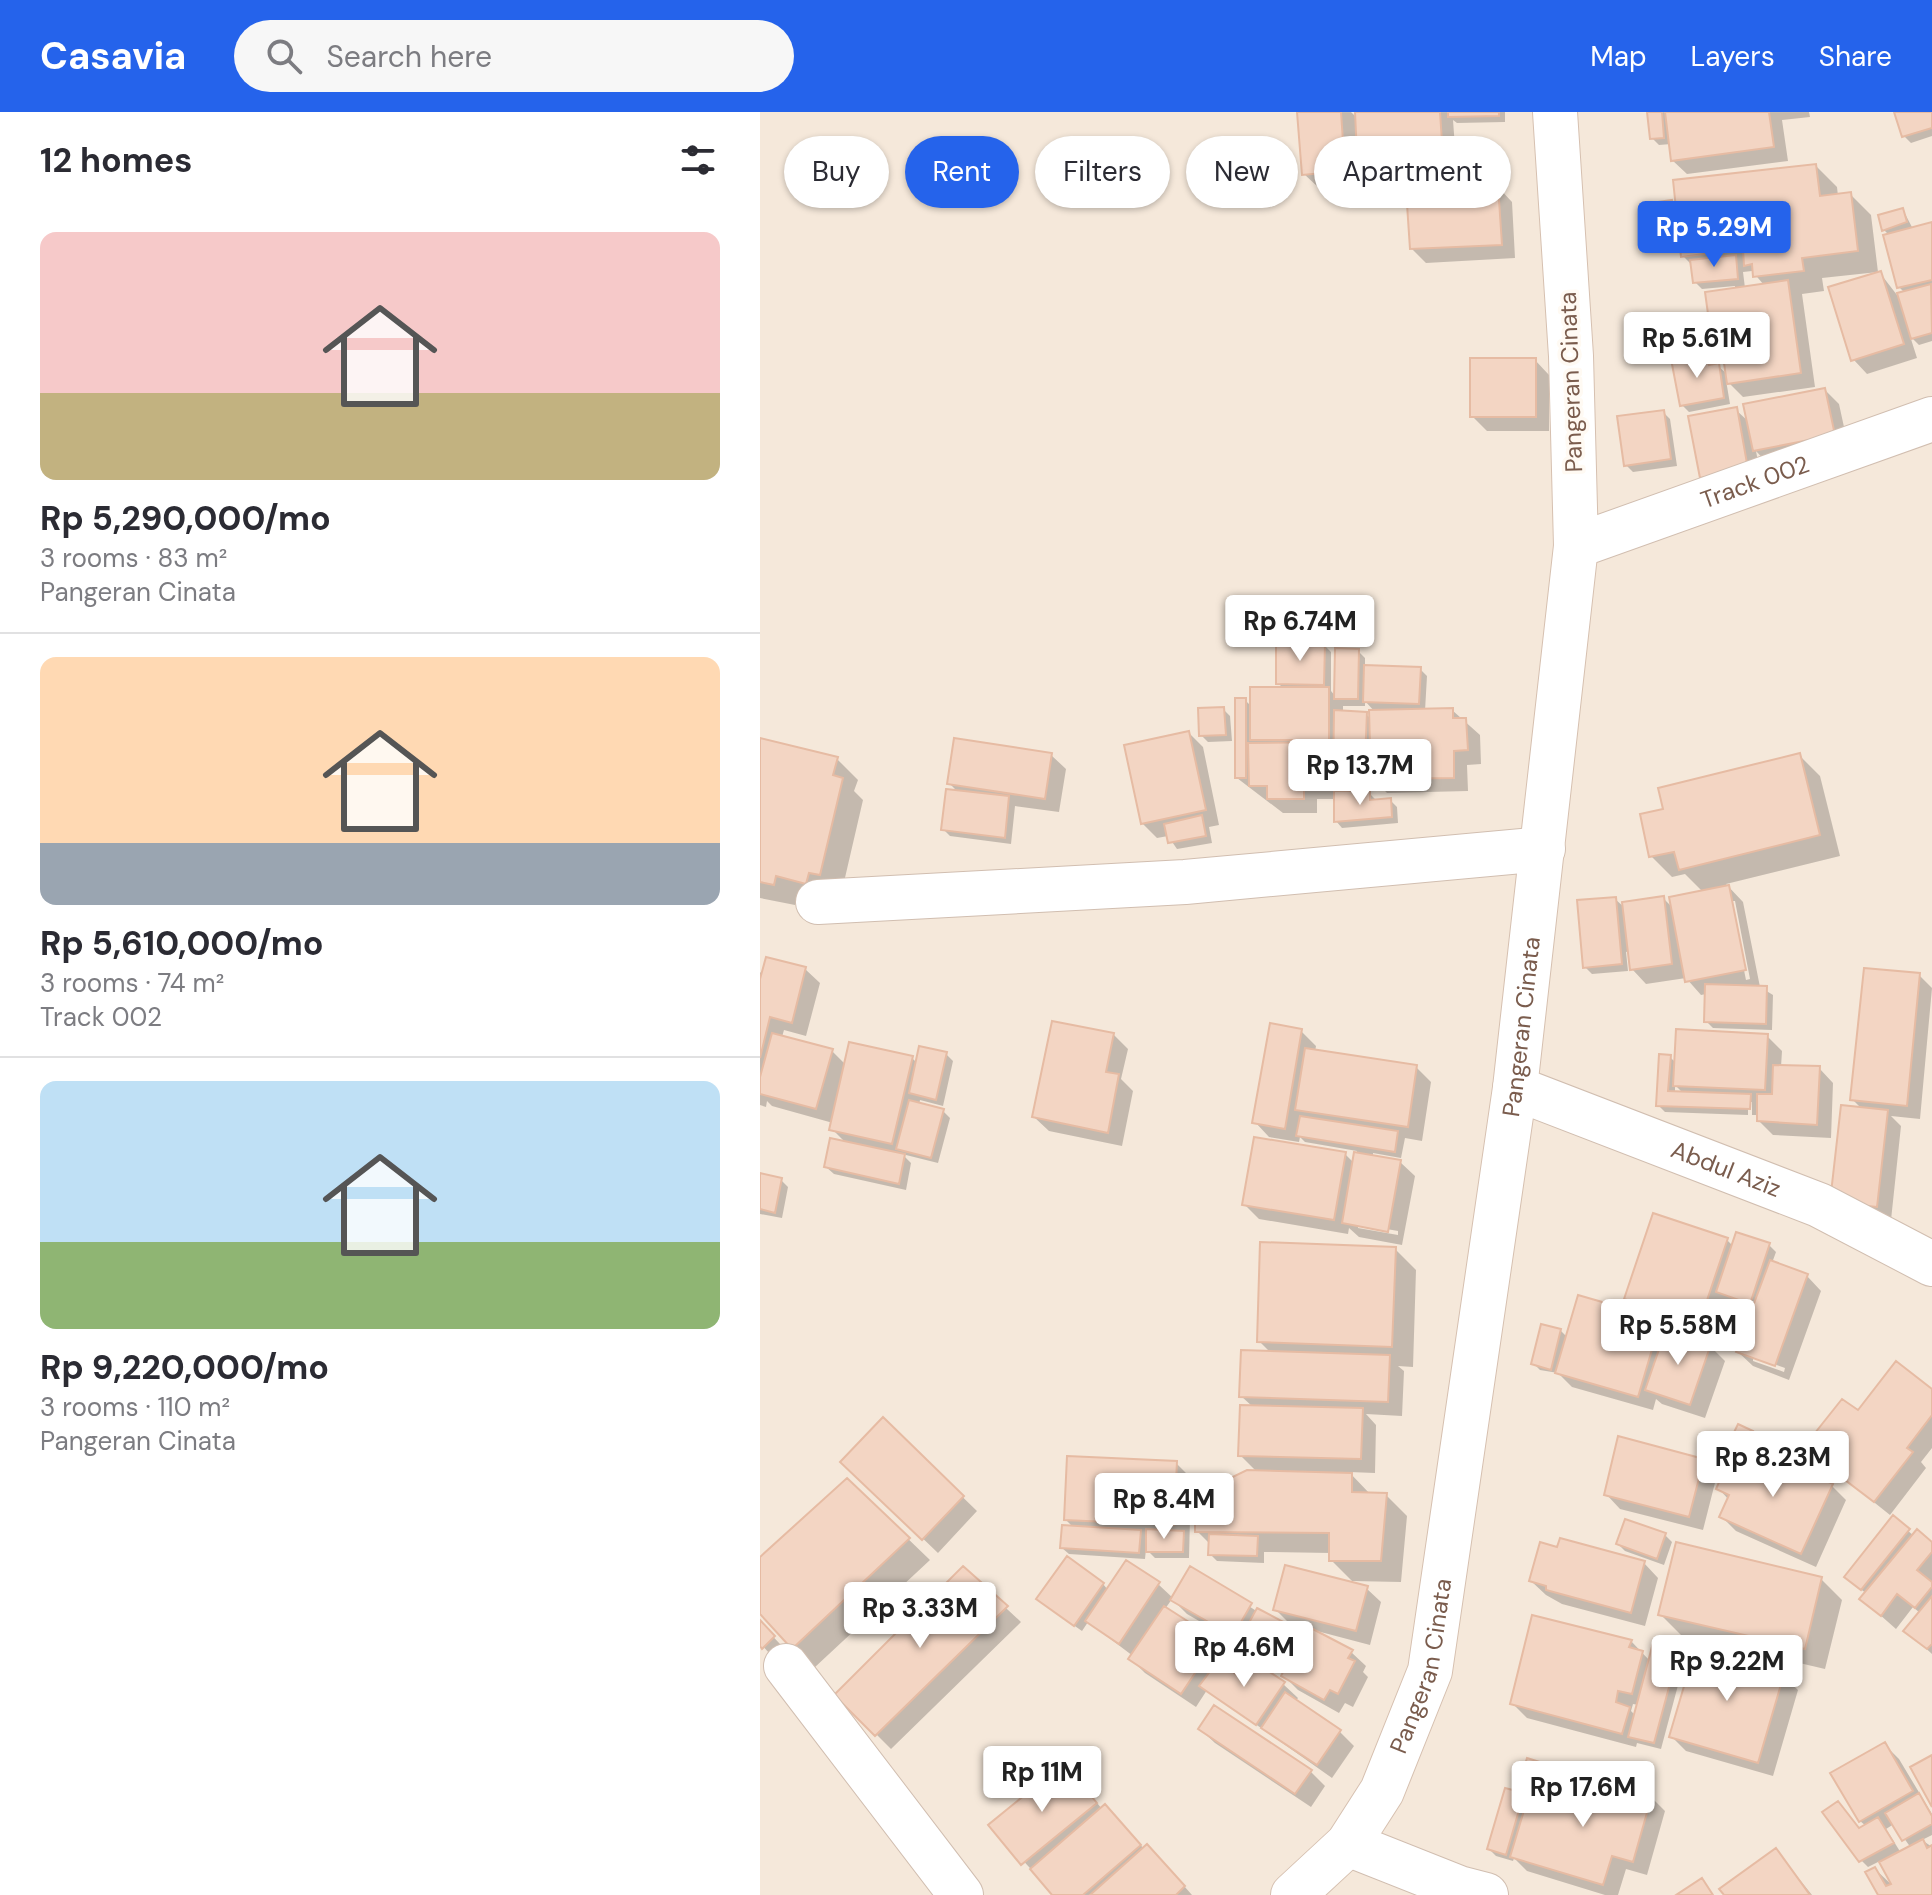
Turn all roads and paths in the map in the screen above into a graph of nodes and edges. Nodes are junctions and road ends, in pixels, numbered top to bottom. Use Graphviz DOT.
graph roads {
  1 [pos="1555,112"];
  2 [pos="1932,419"];
  3 [pos="1576,546"];
  4 [pos="1543,849"];
  5 [pos="818,902"];
  6 [pos="1515,1088"];
  7 [pos="1932,1264"];
  8 [pos="786,1666"];
  9 [pos="1348,1844"];
  10 [pos="961,1895"];
  11 [pos="1293,1895"];
  12 [pos="1486,1895"];
  1 -- 3 [label="street, Pangeran Cinata"];
  2 -- 3 [label="street, Track 002"];
  3 -- 4 [label="street, Pangeran Cinata"];
  4 -- 5 [label="street"];
  4 -- 6 [label="street, Pangeran Cinata"];
  6 -- 7 [label="street, Abdul Aziz"];
  6 -- 9 [label="street, Pangeran Cinata"];
  8 -- 10 [label="street"];
  9 -- 11 [label="street, Pangeran Cinata"];
  9 -- 12 [label="street"];
}
